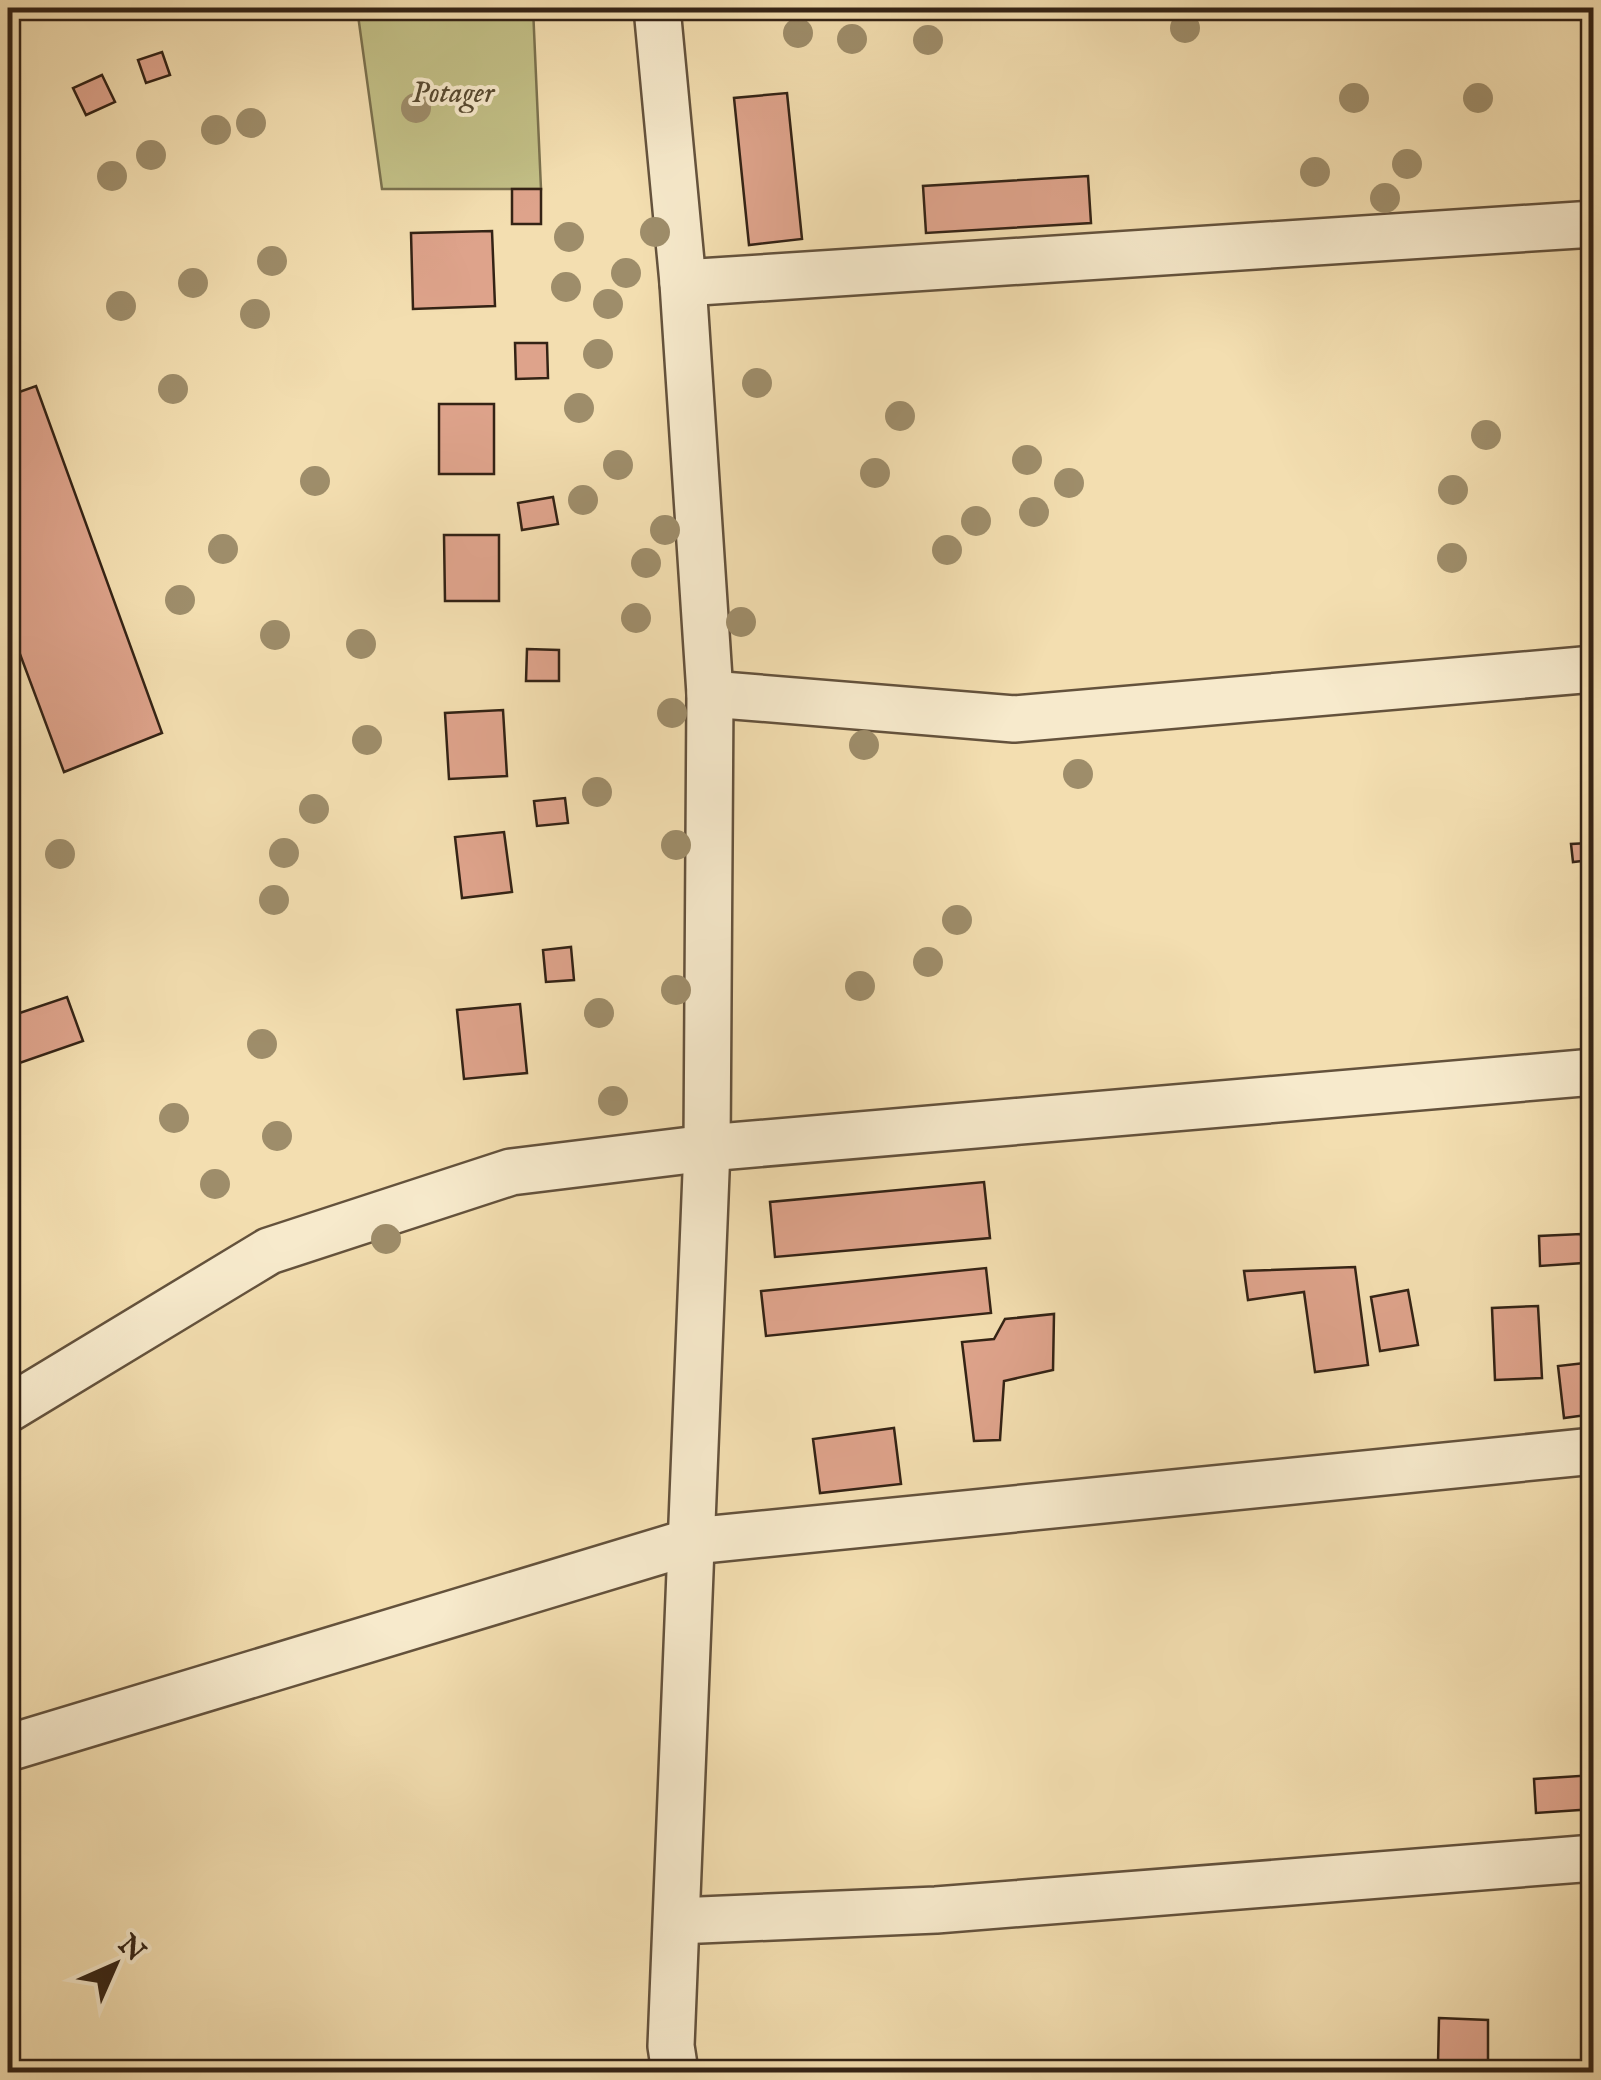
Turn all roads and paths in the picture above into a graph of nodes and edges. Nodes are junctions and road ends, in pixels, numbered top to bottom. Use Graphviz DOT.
graph roads {
  1 [pos="657,8"];
  2 [pos="1594,224"];
  3 [pos="682,283"];
  4 [pos="1594,669"];
  5 [pos="710,694"];
  6 [pos="1594,1072"];
  7 [pos="708,1148"];
  8 [pos="8,1408"];
  9 [pos="1594,1451"];
  10 [pos="693,1541"];
  11 [pos="8,1748"];
  12 [pos="1594,1858"];
  13 [pos="676,1921"];
  14 [pos="675,2072"];
  1 -- 3 [label="street"];
  2 -- 3 [label="street"];
  3 -- 5 [label="street"];
  4 -- 5 [label="street"];
  5 -- 7 [label="street"];
  6 -- 7 [label="street"];
  7 -- 8 [label="street"];
  7 -- 10 [label="street"];
  9 -- 10 [label="street"];
  10 -- 11 [label="street"];
  10 -- 13 [label="street"];
  12 -- 13 [label="street"];
  13 -- 14 [label="street"];
}
